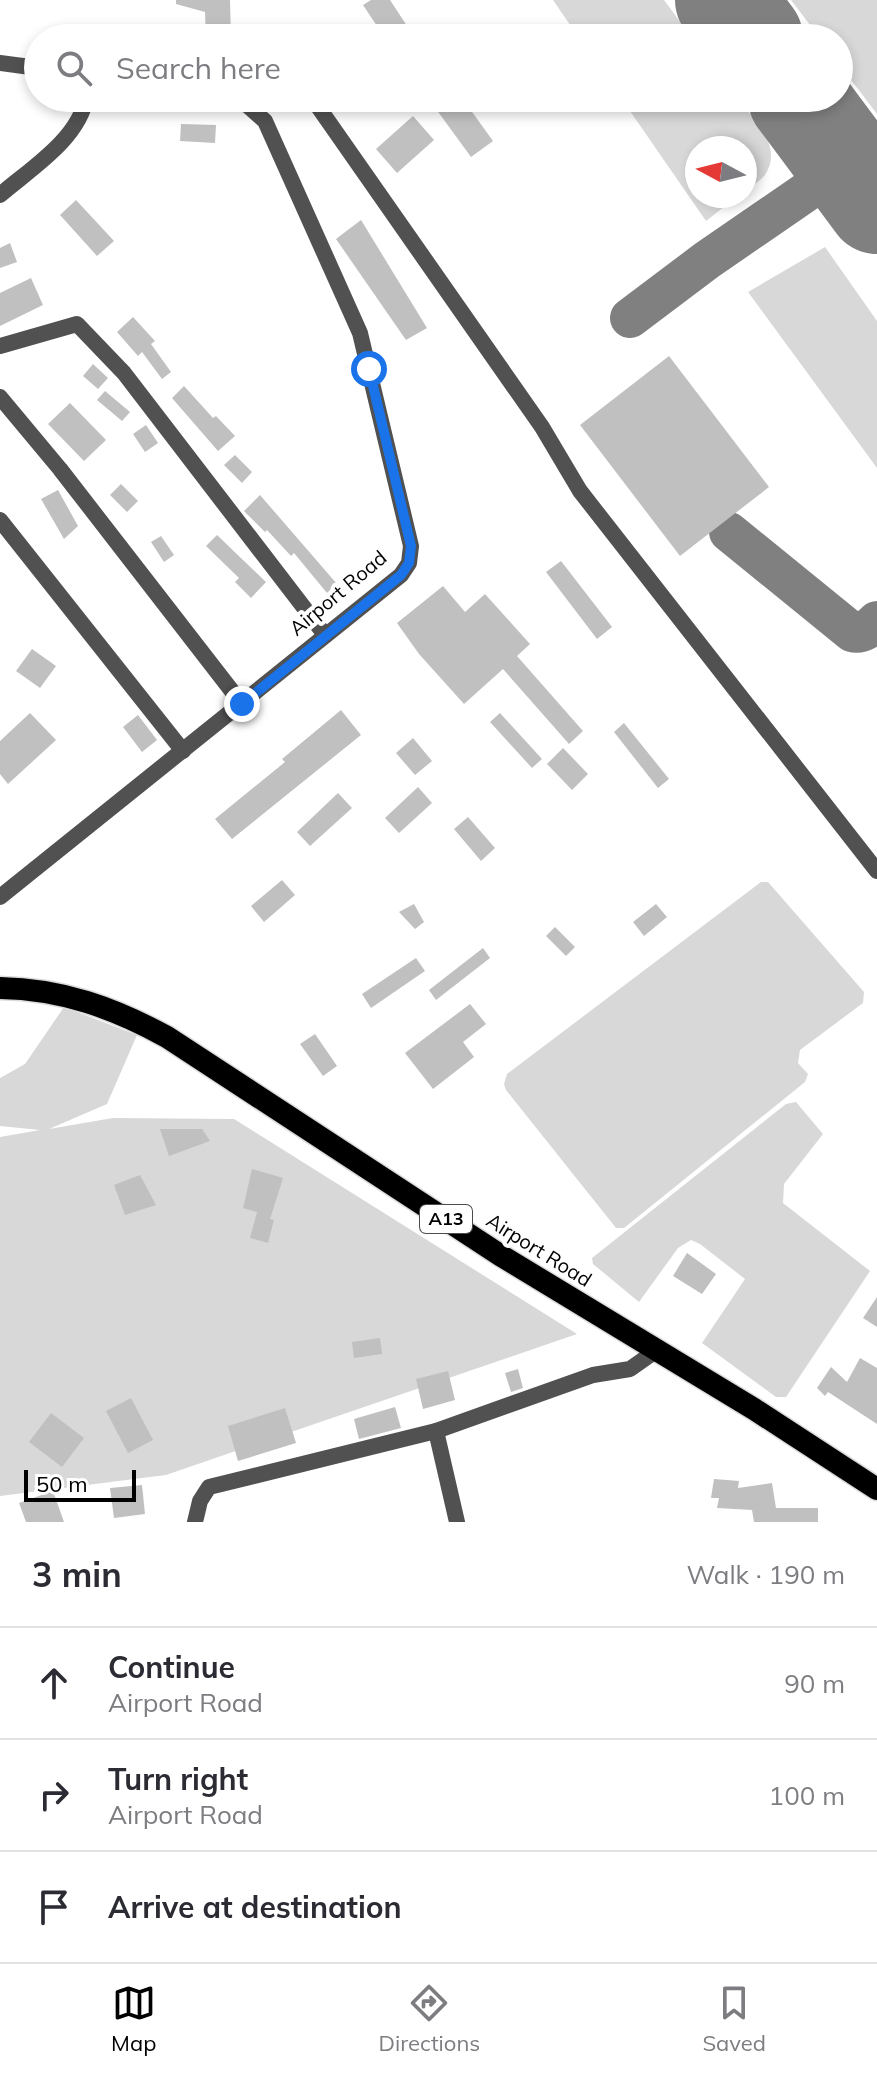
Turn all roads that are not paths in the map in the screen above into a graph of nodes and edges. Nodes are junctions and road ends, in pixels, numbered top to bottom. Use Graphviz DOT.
graph roads {
  1 [pos="0,63"];
  2 [pos="24,66"];
  3 [pos="83,112"];
  4 [pos="255,112"];
  5 [pos="322,112"];
  6 [pos="0,195"];
  7 [pos="0,346"];
  8 [pos="0,397"];
  9 [pos="0,520"];
  10 [pos="325,635"];
  11 [pos="242,704"];
  12 [pos="183,751"];
  13 [pos="877,871"];
  14 [pos="0,897"];
  15 [pos="0,988"];
  16 [pos="657,1350"];
  17 [pos="436,1431"];
  18 [pos="877,1489"];
  19 [pos="195,1522"];
  20 [pos="457,1522"];
  1 -- 2 [label="street"];
  3 -- 6 [label="street"];
  4 -- 10 [label="street, Airport Road"];
  5 -- 13 [label="street"];
  7 -- 10 [label="street"];
  8 -- 11 [label="street"];
  9 -- 12 [label="street"];
  10 -- 11 [label="street, Airport Road"];
  11 -- 12 [label="street, Airport Road"];
  12 -- 14 [label="street, Airport Road"];
  15 -- 16 [label="highway, Airport Road / A13"];
  16 -- 17 [label="street"];
  16 -- 18 [label="highway, Airport Road / A13"];
  17 -- 19 [label="street"];
  17 -- 20 [label="street"];
}
